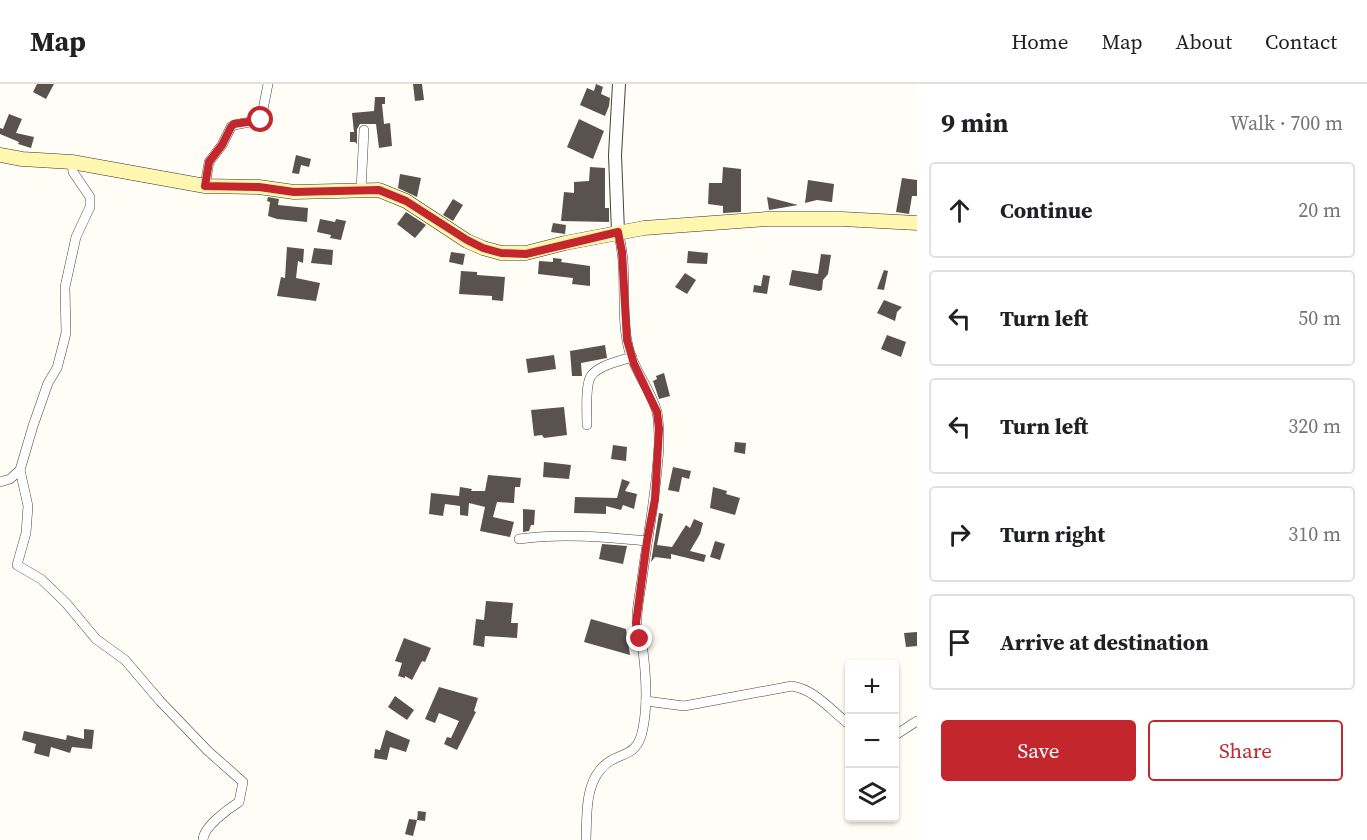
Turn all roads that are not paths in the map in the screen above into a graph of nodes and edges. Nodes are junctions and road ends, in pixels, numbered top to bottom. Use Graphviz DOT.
graph roads {
  1 [pos="268,84"];
  2 [pos="618,84"];
  3 [pos="363,130"];
  4 [pos="0,155"];
  5 [pos="72,162"];
  6 [pos="205,186"];
  7 [pos="361,190"];
  8 [pos="917,223"];
  9 [pos="618,232"];
  10 [pos="632,357"];
  11 [pos="587,425"];
  12 [pos="20,470"];
  13 [pos="0,482"];
  14 [pos="519,539"];
  15 [pos="647,541"];
  16 [pos="646,701"];
  17 [pos="845,721"];
  18 [pos="917,721"];
  19 [pos="899,733"];
  20 [pos="203,840"];
  21 [pos="586,840"];
  1 -- 6 [label="street"];
  2 -- 9 [label="street"];
  3 -- 7 [label="street"];
  4 -- 5 [label="main road"];
  5 -- 6 [label="main road"];
  5 -- 12 [label="street"];
  6 -- 7 [label="main road"];
  7 -- 9 [label="main road"];
  8 -- 9 [label="main road"];
  9 -- 10 [label="street"];
  10 -- 11 [label="street"];
  10 -- 15 [label="street"];
  12 -- 13 [label="street"];
  12 -- 20 [label="street"];
  14 -- 15 [label="street"];
  15 -- 16 [label="street"];
  16 -- 17 [label="street"];
  16 -- 21 [label="street"];
  18 -- 19 [label="street"];
}
